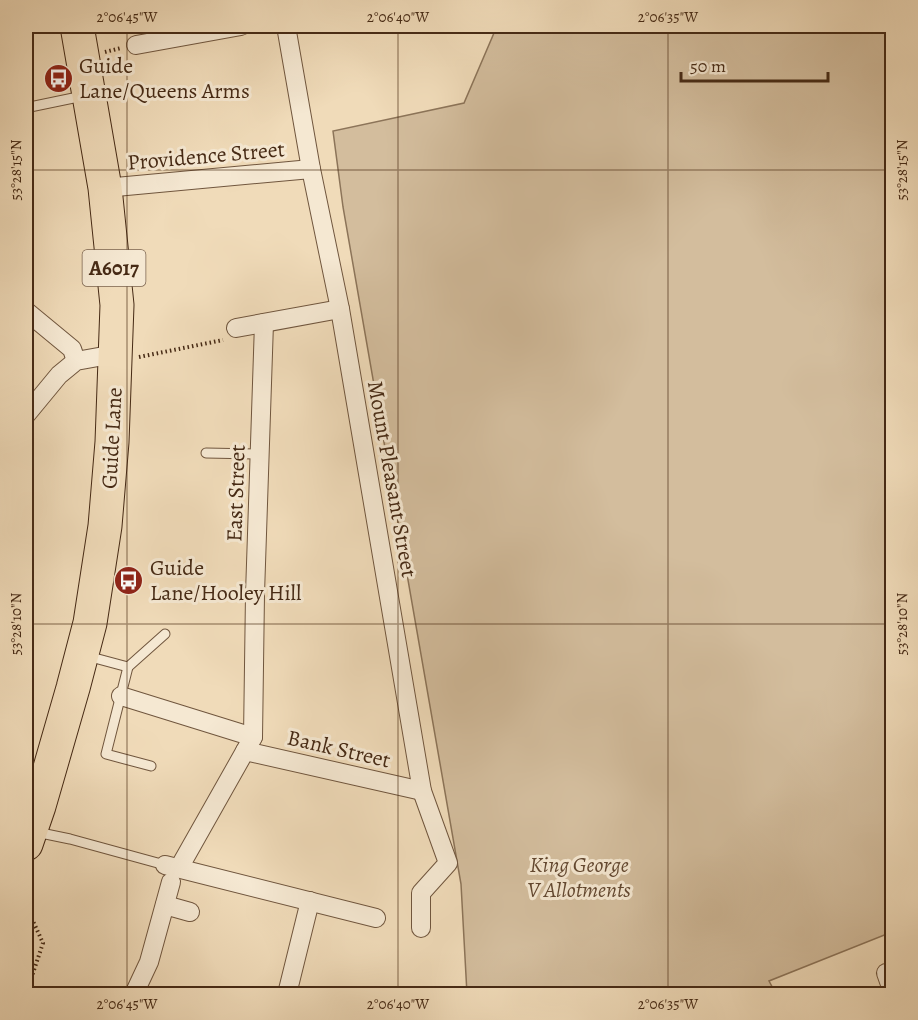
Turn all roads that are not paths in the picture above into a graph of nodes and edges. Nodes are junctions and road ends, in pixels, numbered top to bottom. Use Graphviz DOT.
graph roads {
  1 [pos="40,26"];
  2 [pos="77,26"];
  3 [pos="241,26"];
  4 [pos="286,26"];
  5 [pos="26,28"];
  6 [pos="187,31"];
  7 [pos="136,45"];
  8 [pos="89,95"];
  9 [pos="30,106"];
  10 [pos="311,169"];
  11 [pos="105,188"];
  12 [pos="340,309"];
  13 [pos="26,311"];
  14 [pos="264,323"];
  15 [pos="237,328"];
  16 [pos="115,354"];
  17 [pos="76,361"];
  18 [pos="26,415"];
  19 [pos="206,453"];
  20 [pos="260,454"];
  21 [pos="165,634"];
  22 [pos="81,654"];
  23 [pos="128,667"];
  24 [pos="121,696"];
  25 [pos="249,744"];
  26 [pos="151,766"];
  27 [pos="422,791"];
  28 [pos="28,837"];
  29 [pos="172,872"];
  30 [pos="310,901"];
  31 [pos="165,905"];
  32 [pos="190,912"];
  33 [pos="376,918"];
  34 [pos="421,928"];
  35 [pos="134,994"];
  36 [pos="287,994"];
  1 -- 5 [label="lane"];
  2 -- 8 [label="highway, Guide Lane / A6017"];
  3 -- 6 [label="street"];
  4 -- 10 [label="street, Mount Pleasant Street"];
  6 -- 7 [label="street"];
  8 -- 9 [label="lane"];
  8 -- 11 [label="highway, Guide Lane / A6017"];
  10 -- 11 [label="street, Providence Street"];
  10 -- 12 [label="street, Mount Pleasant Street"];
  11 -- 16 [label="highway, Guide Lane / A6017"];
  12 -- 14 [label="street"];
  12 -- 27 [label="street, Mount Pleasant Street"];
  13 -- 17 [label="street"];
  14 -- 15 [label="street"];
  14 -- 20 [label="street, East Street"];
  16 -- 17 [label="street"];
  16 -- 22 [label="highway, Guide Lane / A6017"];
  17 -- 18 [label="street"];
  19 -- 20 [label="lane"];
  20 -- 25 [label="street, East Street"];
  21 -- 23 [label="lane"];
  22 -- 23 [label="lane"];
  22 -- 28 [label="highway, Guide Lane / A6017"];
  23 -- 24 [label="lane"];
  24 -- 25 [label="street, Bank Street"];
  24 -- 26 [label="lane"];
  25 -- 27 [label="street, Bank Street"];
  25 -- 29 [label="street"];
  27 -- 34 [label="street, Mount Pleasant Street"];
  28 -- 29 [label="lane"];
  29 -- 30 [label="street"];
  29 -- 31 [label="street"];
  30 -- 33 [label="street"];
  30 -- 36 [label="street"];
  31 -- 32 [label="street"];
  31 -- 35 [label="street"];
}
